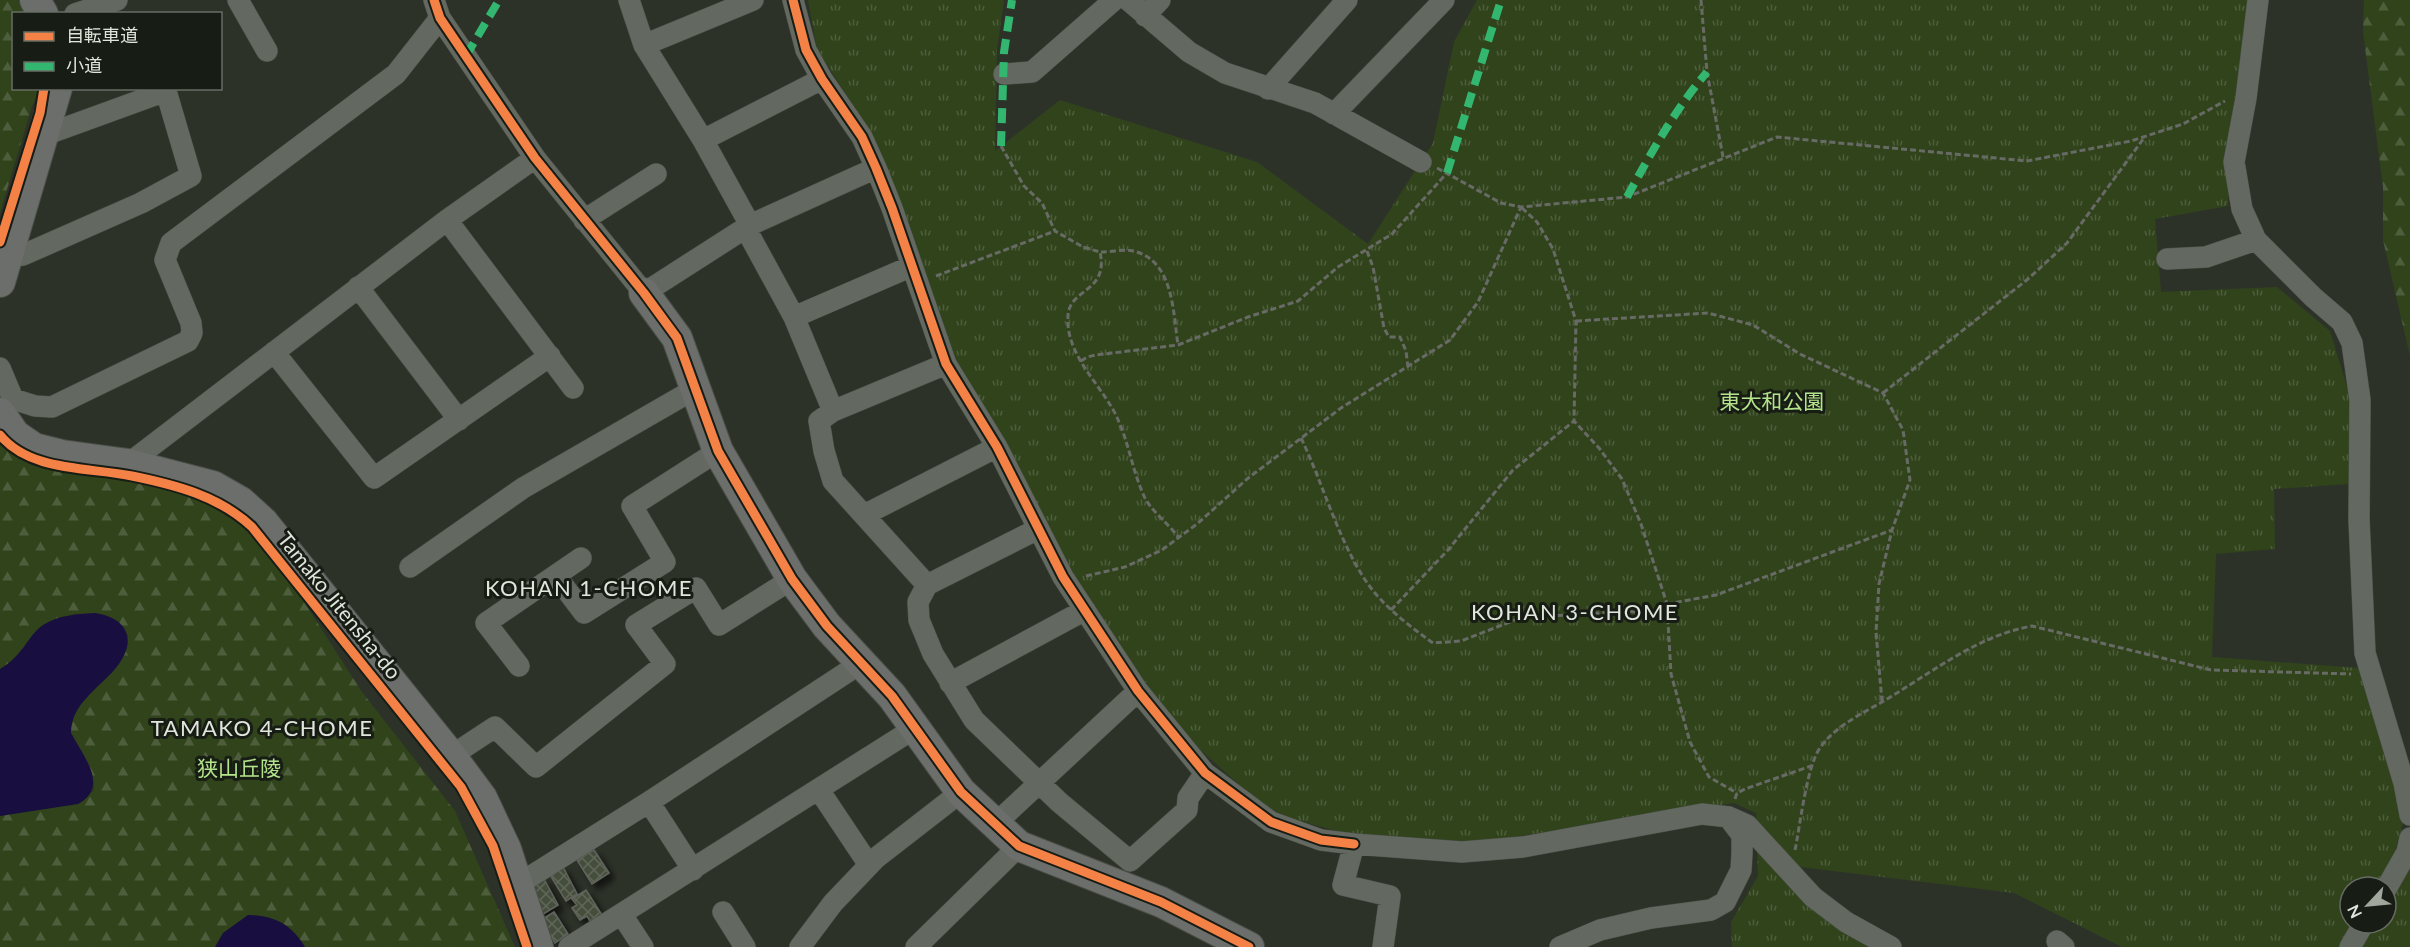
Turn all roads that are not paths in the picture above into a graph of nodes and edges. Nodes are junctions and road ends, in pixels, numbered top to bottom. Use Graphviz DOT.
graph roads {
  1 [pos="117,0"];
  2 [pos="238,0"];
  3 [pos="629,0"];
  4 [pos="753,0"];
  5 [pos="793,0"];
  6 [pos="1114,0"];
  7 [pos="1128,0"];
  8 [pos="1160,0"];
  9 [pos="1347,0"];
  10 [pos="1444,0"];
  11 [pos="2258,0"];
  12 [pos="437,9"];
  13 [pos="81,12"];
  14 [pos="1145,16"];
  15 [pos="644,45"];
  16 [pos="267,51"];
  17 [pos="1004,74"];
  18 [pos="822,79"];
  19 [pos="1268,88"];
  20 [pos="56,90"];
  21 [pos="1334,114"];
  22 [pos="45,135"];
  23 [pos="703,140"];
  24 [pos="535,158"];
  25 [pos="1421,162"];
  26 [pos="876,168"];
  27 [pos="657,174"];
  28 [pos="447,220"];
  29 [pos="584,220"];
  30 [pos="748,227"];
  31 [pos="2256,240"];
  32 [pos="2167,259"];
  33 [pos="912,266"];
  34 [pos="4,270"];
  35 [pos="358,287"];
  36 [pos="644,293"];
  37 [pos="794,318"];
  38 [pos="274,352"];
  39 [pos="550,356"];
  40 [pos="946,364"];
  41 [pos="0,368"];
  42 [pos="573,388"];
  43 [pos="693,390"];
  44 [pos="833,411"];
  45 [pos="0,413"];
  46 [pos="459,420"];
  47 [pos="997,447"];
  48 [pos="718,451"];
  49 [pos="128,464"];
  50 [pos="864,515"];
  51 [pos="1038,529"];
  52 [pos="581,558"];
  53 [pos="410,567"];
  54 [pos="556,576"];
  55 [pos="792,579"];
  56 [pos="927,585"];
  57 [pos="1085,609"];
  58 [pos="861,663"];
  59 [pos="519,666"];
  60 [pos="950,683"];
  61 [pos="1138,691"];
  62 [pos="915,728"];
  63 [pos="451,756"];
  64 [pos="1205,773"];
  65 [pos="1039,782"];
  66 [pos="819,790"];
  67 [pos="961,792"];
  68 [pos="649,802"];
  69 [pos="2410,815"];
  70 [pos="1729,817"];
  71 [pos="994,825"];
  72 [pos="2410,838"];
  73 [pos="1354,844"];
  74 [pos="1019,846"];
  75 [pos="869,864"];
  76 [pos="693,870"];
  77 [pos="2394,875"];
  78 [pos="517,885"];
  79 [pos="723,912"];
  80 [pos="622,915"];
  81 [pos="931,942"];
  82 [pos="1239,945"];
  83 [pos="538,947"];
  84 [pos="569,947"];
  85 [pos="643,947"];
  86 [pos="745,947"];
  87 [pos="799,947"];
  88 [pos="1383,947"];
  89 [pos="1560,947"];
  90 [pos="1891,947"];
  1 -- 13 [label="street"];
  2 -- 16 [label="street"];
  3 -- 15 [label="street"];
  4 -- 15 [label="street"];
  5 -- 18 [label="street"];
  6 -- 17 [label="street"];
  7 -- 14 [label="street"];
  8 -- 14 [label="street"];
  9 -- 19 [label="street"];
  10 -- 21 [label="street"];
  11 -- 31 [label="street"];
  12 -- 24 [label="street"];
  12 -- 41 [label="street"];
  14 -- 19 [label="street"];
  15 -- 23 [label="street"];
  18 -- 23 [label="street"];
  18 -- 26 [label="street"];
  19 -- 21 [label="street"];
  20 -- 22 [label="street"];
  21 -- 25 [label="street"];
  22 -- 34 [label="street"];
  22 -- 34 [label="street"];
  23 -- 30 [label="street"];
  24 -- 28 [label="street"];
  24 -- 29 [label="street"];
  26 -- 30 [label="street"];
  26 -- 33 [label="street"];
  27 -- 29 [label="street"];
  28 -- 35 [label="street"];
  28 -- 39 [label="street"];
  29 -- 36 [label="street"];
  30 -- 36 [label="street"];
  30 -- 37 [label="street"];
  31 -- 32 [label="street"];
  31 -- 69 [label="street"];
  33 -- 37 [label="street"];
  33 -- 40 [label="street"];
  35 -- 38 [label="street"];
  35 -- 46 [label="street"];
  36 -- 43 [label="street"];
  37 -- 44 [label="street"];
  38 -- 46 [label="street"];
  38 -- 49 [label="street"];
  39 -- 42 [label="street"];
  39 -- 46 [label="street"];
  40 -- 44 [label="street"];
  40 -- 47 [label="street"];
  43 -- 48 [label="street"];
  43 -- 53 [label="street"];
  44 -- 50 [label="street"];
  45 -- 49 [label="street"];
  47 -- 50 [label="street"];
  47 -- 51 [label="street"];
  48 -- 54 [label="street"];
  48 -- 55 [label="street"];
  49 -- 63 [label="street"];
  50 -- 56 [label="street"];
  51 -- 56 [label="street"];
  51 -- 57 [label="street"];
  52 -- 54 [label="street"];
  54 -- 59 [label="street"];
  55 -- 58 [label="street"];
  55 -- 63 [label="street"];
  56 -- 60 [label="street"];
  57 -- 60 [label="street"];
  57 -- 61 [label="street"];
  58 -- 62 [label="street"];
  58 -- 68 [label="street"];
  60 -- 65 [label="street"];
  61 -- 64 [label="street"];
  61 -- 65 [label="street"];
  62 -- 66 [label="street"];
  62 -- 67 [label="street"];
  63 -- 78 [label="street"];
  64 -- 65 [label="street"];
  64 -- 73 [label="street"];
  65 -- 71 [label="street"];
  66 -- 75 [label="street"];
  66 -- 76 [label="street"];
  67 -- 71 [label="street"];
  67 -- 75 [label="street"];
  68 -- 76 [label="street"];
  68 -- 78 [label="street"];
  70 -- 73 [label="street"];
  70 -- 89 [label="street"];
  70 -- 90 [label="street"];
  71 -- 74 [label="street"];
  72 -- 77 [label="street"];
  73 -- 88 [label="street"];
  74 -- 81 [label="street"];
  74 -- 82 [label="street"];
  75 -- 87 [label="street"];
  76 -- 80 [label="street"];
  78 -- 83 [label="street"];
  79 -- 86 [label="street"];
  80 -- 84 [label="street"];
  80 -- 85 [label="street"];
}
